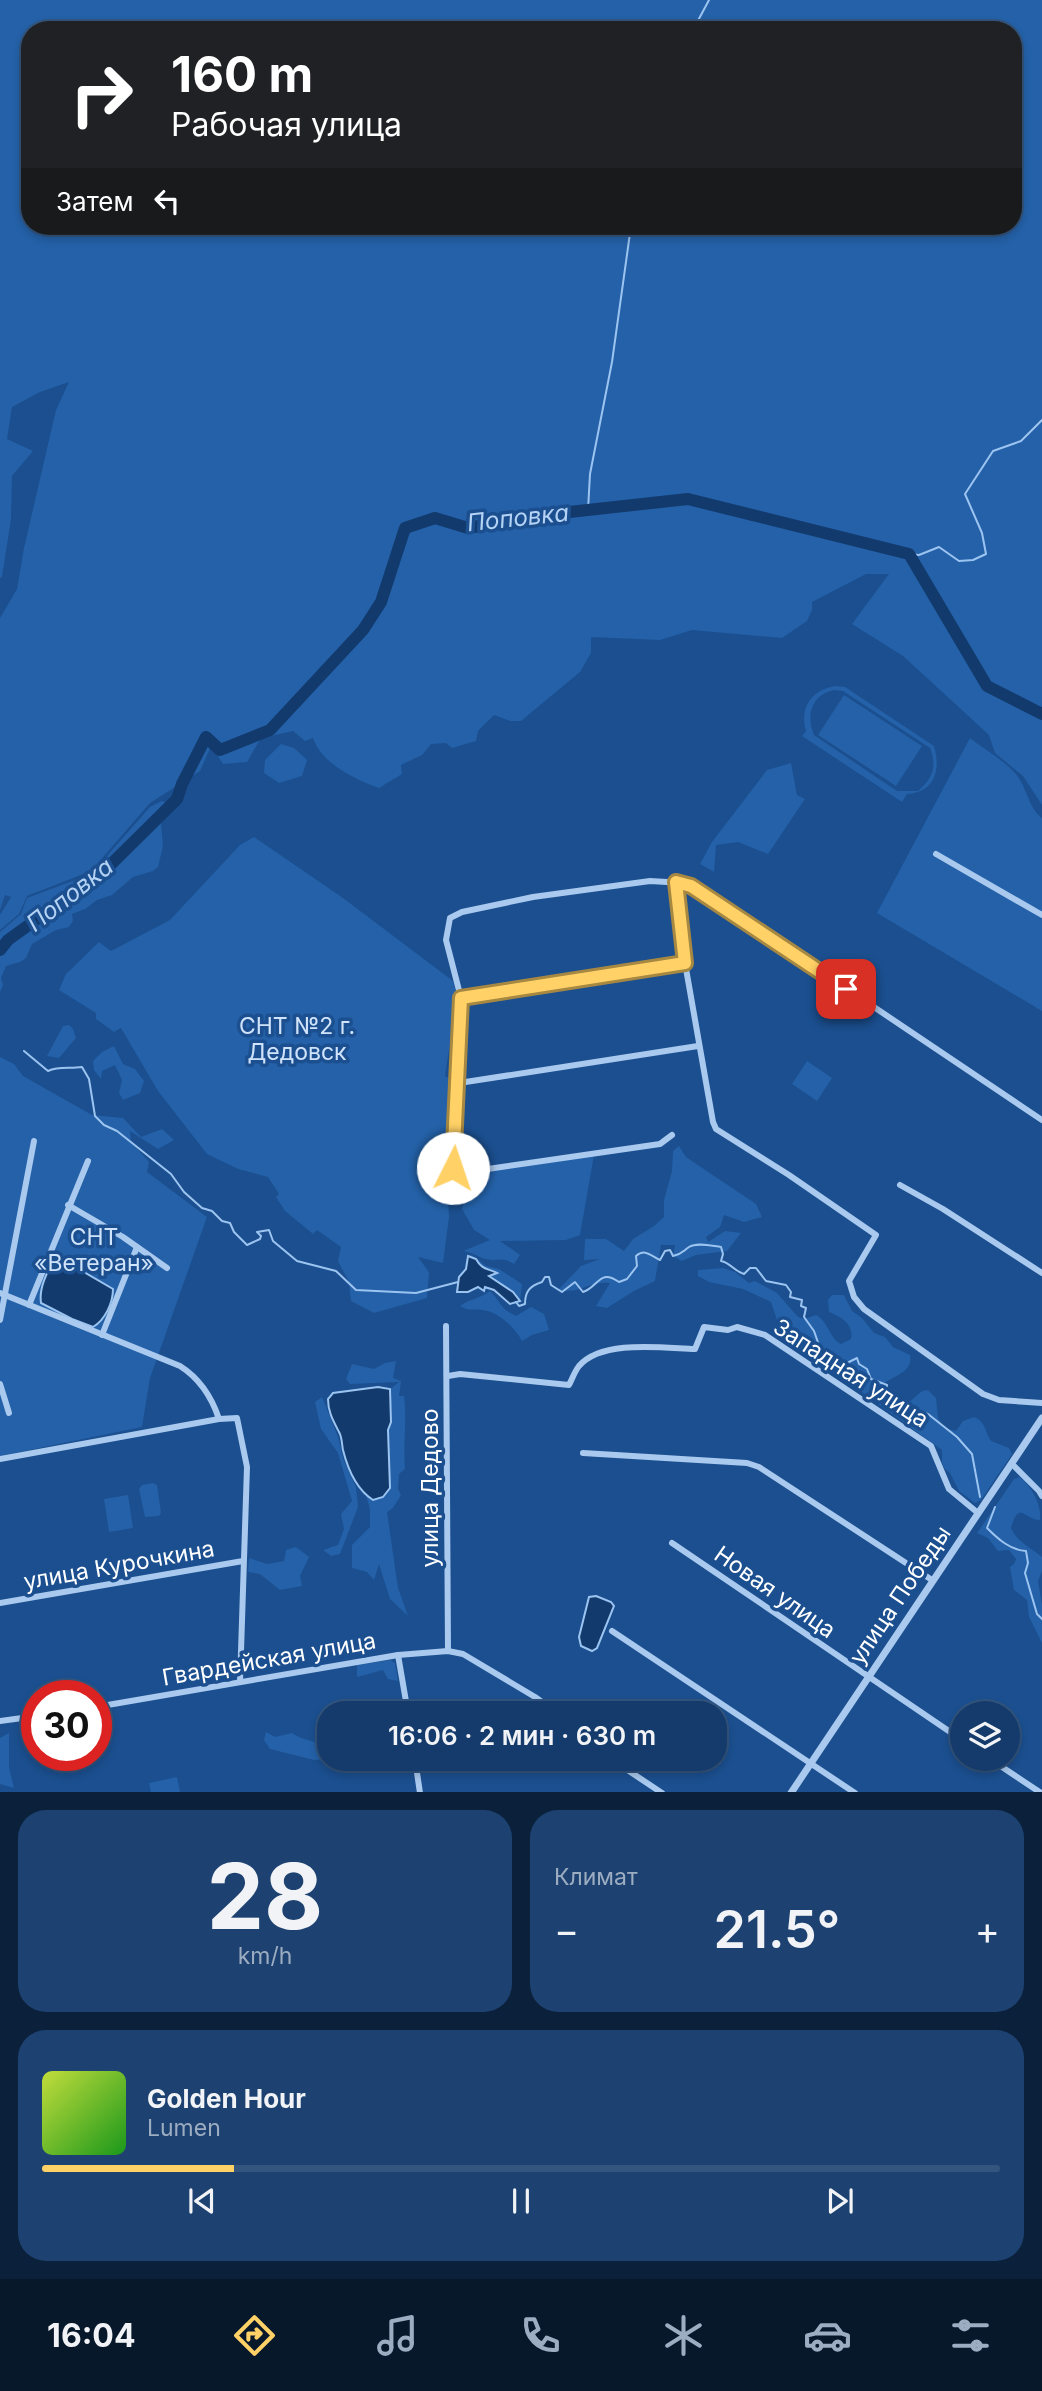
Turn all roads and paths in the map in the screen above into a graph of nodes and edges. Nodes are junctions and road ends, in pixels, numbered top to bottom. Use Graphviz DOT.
graph roads {
  1 [pos="936,854"];
  2 [pos="676,882"];
  3 [pos="1042,915"];
  4 [pos="685,963"];
  5 [pos="461,998"];
  6 [pos="698,1046"];
  7 [pos="459,1083"];
  8 [pos="1042,1120"];
  9 [pos="672,1135"];
  10 [pos="34,1141"];
  11 [pos="88,1161"];
  12 [pos="900,1185"];
  13 [pos="68,1205"];
  14 [pos="136,1247"];
  15 [pos="167,1268"];
  16 [pos="1042,1273"];
  17 [pos="2,1293"];
  18 [pos="29,1305"];
  19 [pos="0,1320"];
  20 [pos="446,1326"];
  21 [pos="102,1335"];
  22 [pos="448,1376"];
  23 [pos="0,1384"];
  24 [pos="1042,1403"];
  25 [pos="9,1413"];
  26 [pos="1042,1418"];
  27 [pos="215,1419"];
  28 [pos="583,1453"];
  29 [pos="0,1459"];
  30 [pos="1012,1464"];
  31 [pos="1042,1496"];
  32 [pos="978,1513"];
  33 [pos="672,1543"];
  34 [pos="243,1561"];
  35 [pos="933,1580"];
  36 [pos="0,1602"];
  37 [pos="612,1631"];
  38 [pos="449,1651"];
  39 [pos="398,1655"];
  40 [pos="868,1677"];
  41 [pos="240,1682"];
  42 [pos="406,1701"];
  43 [pos="540,1701"];
  44 [pos="112,1704"];
  45 [pos="21,1718"];
  46 [pos="0,1721"];
  47 [pos="950,1732"];
  48 [pos="810,1763"];
  49 [pos="417,1771"];
  50 [pos="629,1771"];
  51 [pos="1008,1771"];
  52 [pos="420,1792"];
  53 [pos="660,1792"];
  54 [pos="792,1792"];
  55 [pos="854,1792"];
  56 [pos="1040,1792"];
  1 -- 3 [label="street"];
  2 -- 4 [label="street"];
  2 -- 5 [label="street"];
  2 -- 8 [label="street"];
  4 -- 5 [label="street"];
  4 -- 6 [label="street"];
  5 -- 7 [label="street"];
  6 -- 7 [label="street"];
  6 -- 24 [label="street"];
  7 -- 9 [label="street"];
  10 -- 17 [label="street"];
  11 -- 13 [label="street"];
  12 -- 16 [label="street"];
  13 -- 14 [label="street"];
  13 -- 18 [label="street"];
  14 -- 15 [label="street"];
  14 -- 21 [label="street"];
  17 -- 18 [label="street"];
  17 -- 19 [label="street"];
  18 -- 21 [label="street"];
  20 -- 22 [label="street, улица Дедово"];
  21 -- 27 [label="street"];
  22 -- 32 [label="street, Западная улица"];
  22 -- 38 [label="street, улица Дедово"];
  23 -- 25 [label="street"];
  26 -- 30 [label="street, улица Победы"];
  27 -- 29 [label="street"];
  27 -- 34 [label="street"];
  28 -- 35 [label="street"];
  30 -- 31 [label="street"];
  30 -- 32 [label="street, улица Победы"];
  32 -- 35 [label="street, улица Победы"];
  33 -- 40 [label="street, Новая улица"];
  34 -- 36 [label="street, улица Курочкина"];
  34 -- 41 [label="street"];
  35 -- 40 [label="street, улица Победы"];
  37 -- 48 [label="street"];
  38 -- 39 [label="street, Гвардейская улица"];
  38 -- 43 [label="street"];
  39 -- 41 [label="street, Гвардейская улица"];
  39 -- 42 [label="street"];
  40 -- 47 [label="street, Новая улица"];
  40 -- 48 [label="street, улица Победы"];
  41 -- 44 [label="street, Гвардейская улица"];
  45 -- 46 [label="street"];
  48 -- 54 [label="street, улица Победы"];
  48 -- 55 [label="street"];
  49 -- 52 [label="street"];
  50 -- 53 [label="street"];
  51 -- 56 [label="street"];
}
